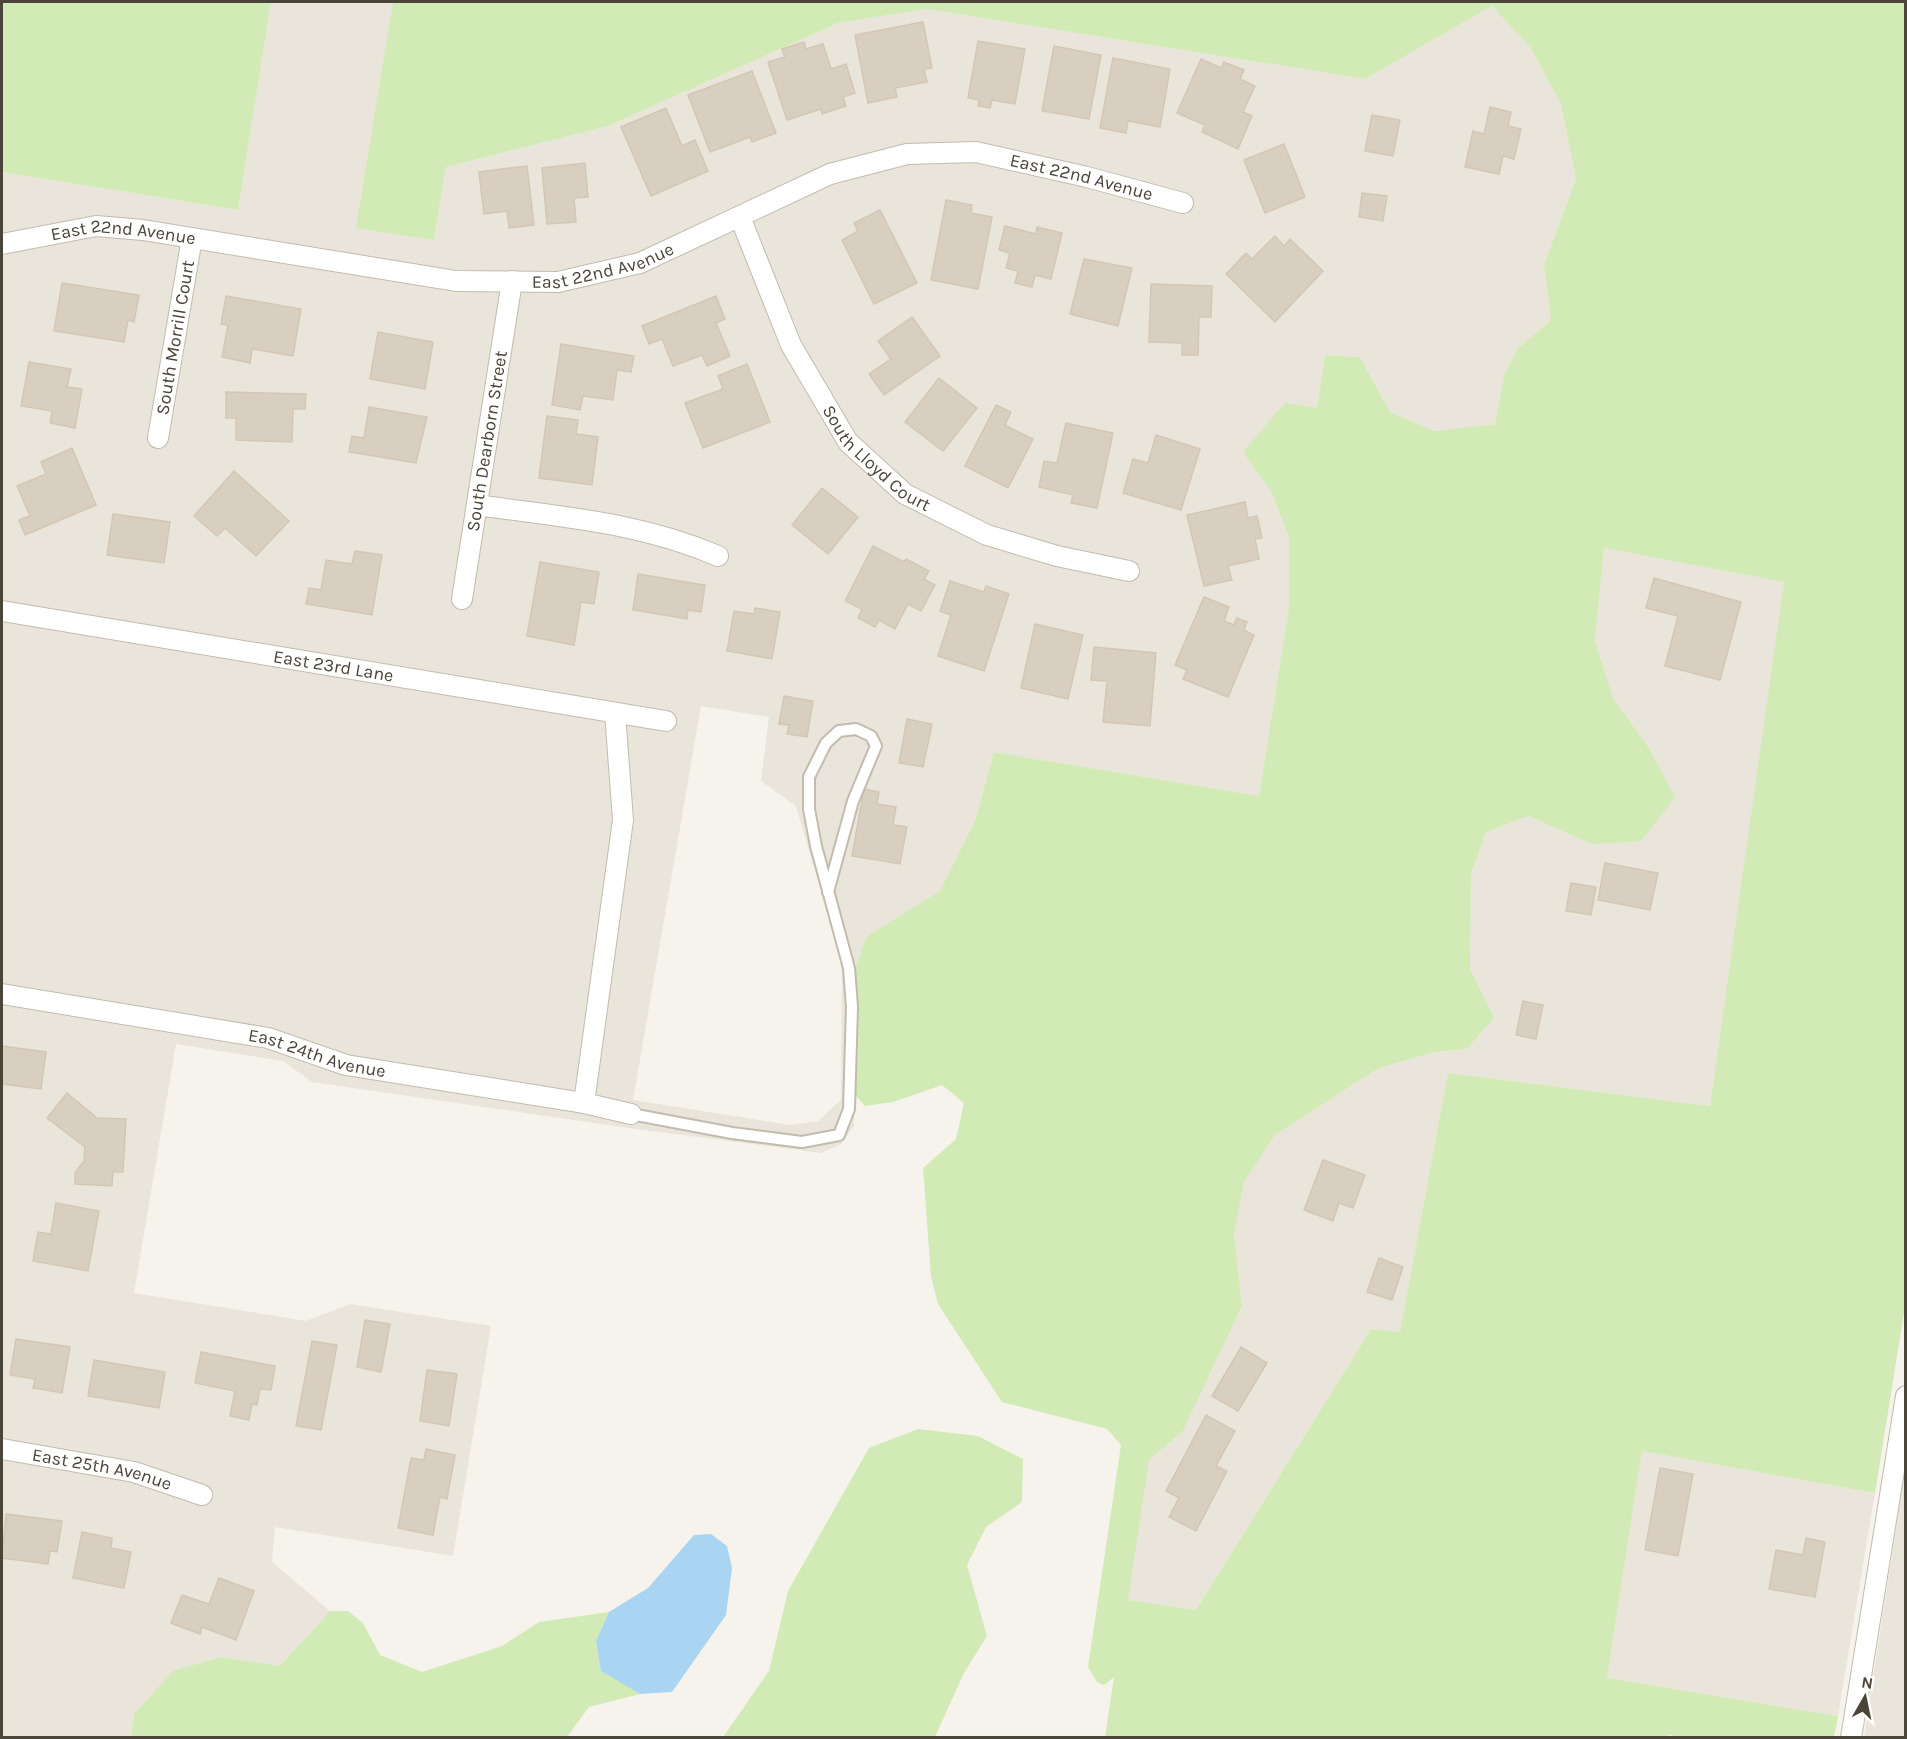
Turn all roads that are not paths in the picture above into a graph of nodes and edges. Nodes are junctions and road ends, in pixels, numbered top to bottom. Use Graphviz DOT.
graph roads {
  1 [pos="1183,203"];
  2 [pos="740,217"];
  3 [pos="192,238"];
  4 [pos="2,244"];
  5 [pos="512,281"];
  6 [pos="158,438"];
  7 [pos="477,505"];
  8 [pos="718,556"];
  9 [pos="1129,571"];
  10 [pos="462,599"];
  11 [pos="2,611"];
  12 [pos="615,713"];
  13 [pos="666,721"];
  14 [pos="828,892"];
  15 [pos="2,994"];
  16 [pos="584,1103"];
  17 [pos="631,1114"];
  18 [pos="1905,1396"];
  19 [pos="2,1449"];
  20 [pos="202,1494"];
  21 [pos="1851,1737"];
  1 -- 2 [label="street, East 22nd Avenue"];
  2 -- 5 [label="street, East 22nd Avenue"];
  2 -- 9 [label="street, South Lloyd Court"];
  3 -- 4 [label="street, East 22nd Avenue"];
  3 -- 5 [label="street, East 22nd Avenue"];
  3 -- 6 [label="street, South Morrill Court"];
  5 -- 7 [label="street, South Dearborn Street"];
  7 -- 8 [label="street"];
  7 -- 10 [label="street, South Dearborn Street"];
  11 -- 12 [label="street, East 23rd Lane"];
  12 -- 13 [label="street, East 23rd Lane"];
  12 -- 16 [label="street"];
  14 -- 14 [label="lane"];
  14 -- 17 [label="lane"];
  15 -- 16 [label="street, East 24th Avenue"];
  16 -- 17 [label="street, East 24th Avenue"];
  18 -- 21 [label="street"];
  19 -- 20 [label="street, East 25th Avenue"];
}
